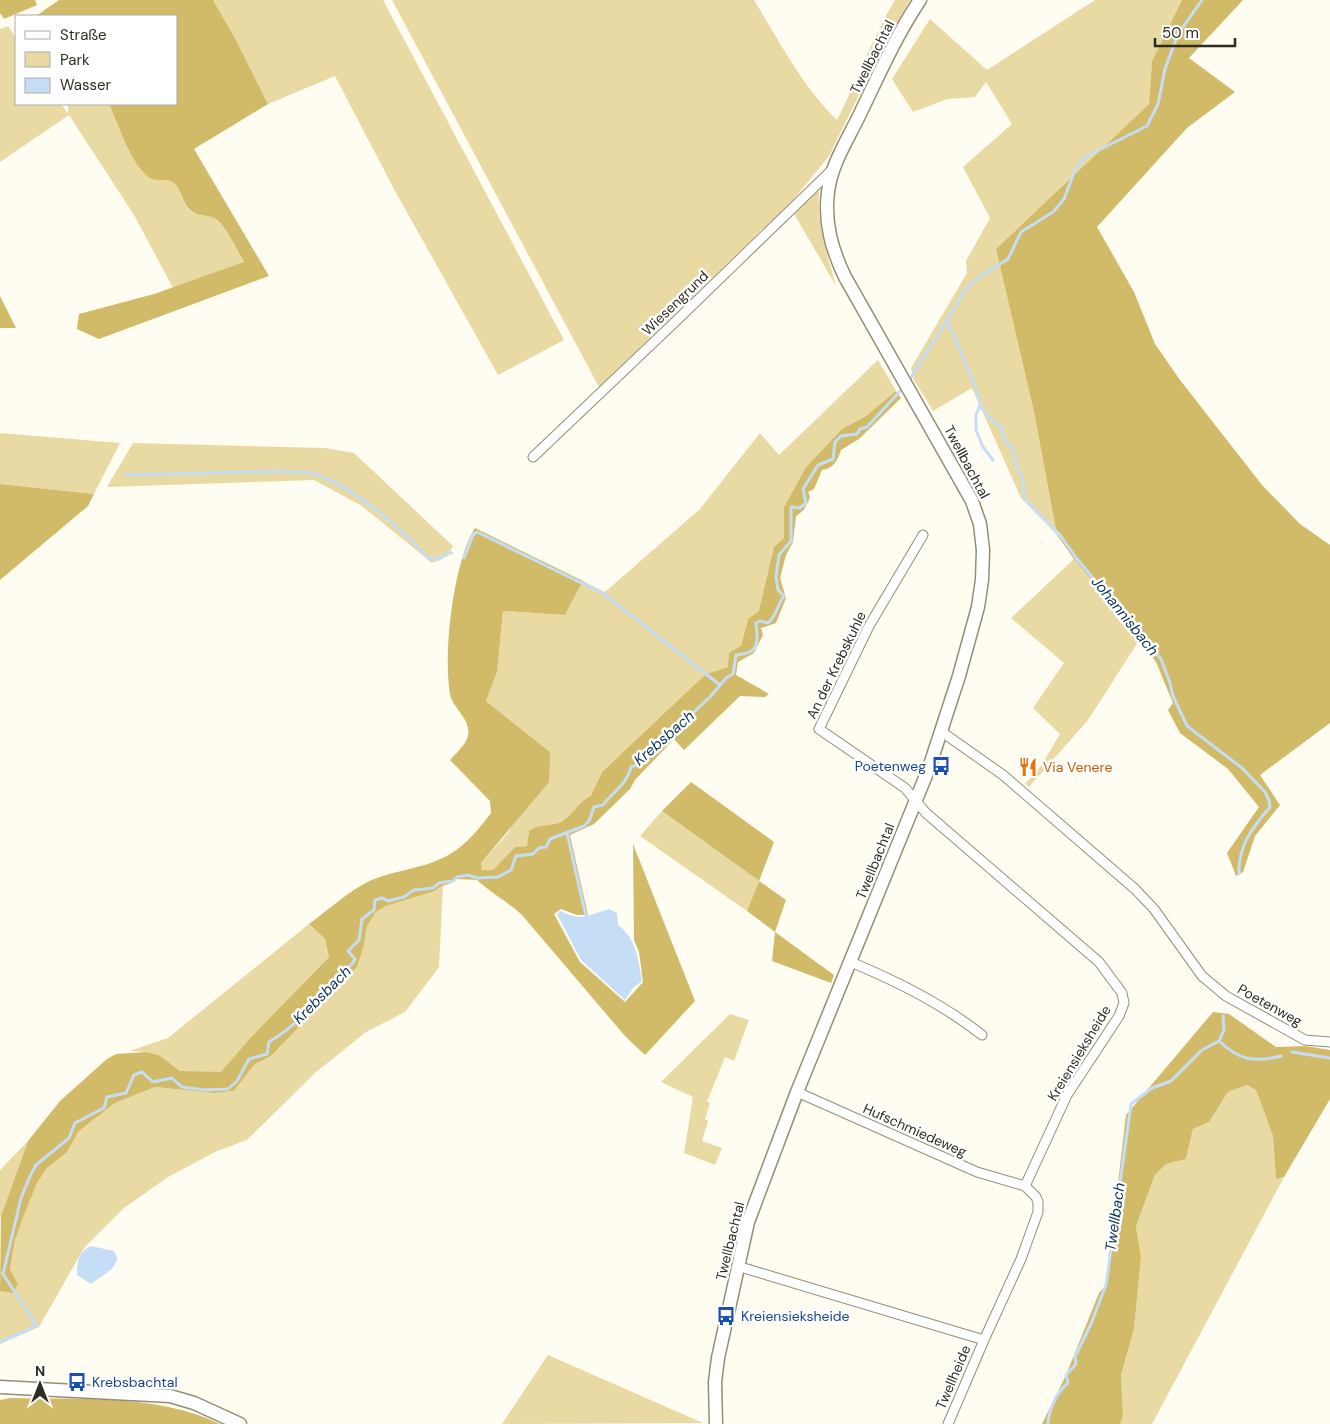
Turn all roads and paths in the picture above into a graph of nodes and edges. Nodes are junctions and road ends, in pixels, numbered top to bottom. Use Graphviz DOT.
graph roads {
  1 [pos="920,0"];
  2 [pos="834,167"];
  3 [pos="533,457"];
  4 [pos="922,535"];
  5 [pos="942,732"];
  6 [pos="916,800"];
  7 [pos="851,962"];
  8 [pos="982,1035"];
  9 [pos="1330,1042"];
  10 [pos="797,1092"];
  11 [pos="1025,1186"];
  12 [pos="737,1266"];
  13 [pos="984,1340"];
  14 [pos="0,1387"];
  15 [pos="240,1424"];
  16 [pos="716,1424"];
  17 [pos="948,1424"];
  1 -- 2 [label="street, Twellbachtal"];
  2 -- 3 [label="street, Wiesengrund"];
  2 -- 5 [label="street, Twellbachtal"];
  4 -- 6 [label="street, An der Krebskuhle"];
  5 -- 6 [label="street, Twellbachtal"];
  5 -- 9 [label="street, Poetenweg"];
  6 -- 7 [label="street, Twellbachtal"];
  6 -- 11 [label="street, Kreiensieksheide"];
  7 -- 8 [label="street"];
  7 -- 10 [label="street, Twellbachtal"];
  10 -- 11 [label="street, Hufschmiedeweg"];
  10 -- 12 [label="street, Twellbachtal"];
  11 -- 13 [label="street"];
  12 -- 13 [label="street"];
  12 -- 16 [label="street, Twellbachtal"];
  13 -- 17 [label="street, Twellheide"];
  14 -- 15 [label="street"];
}
